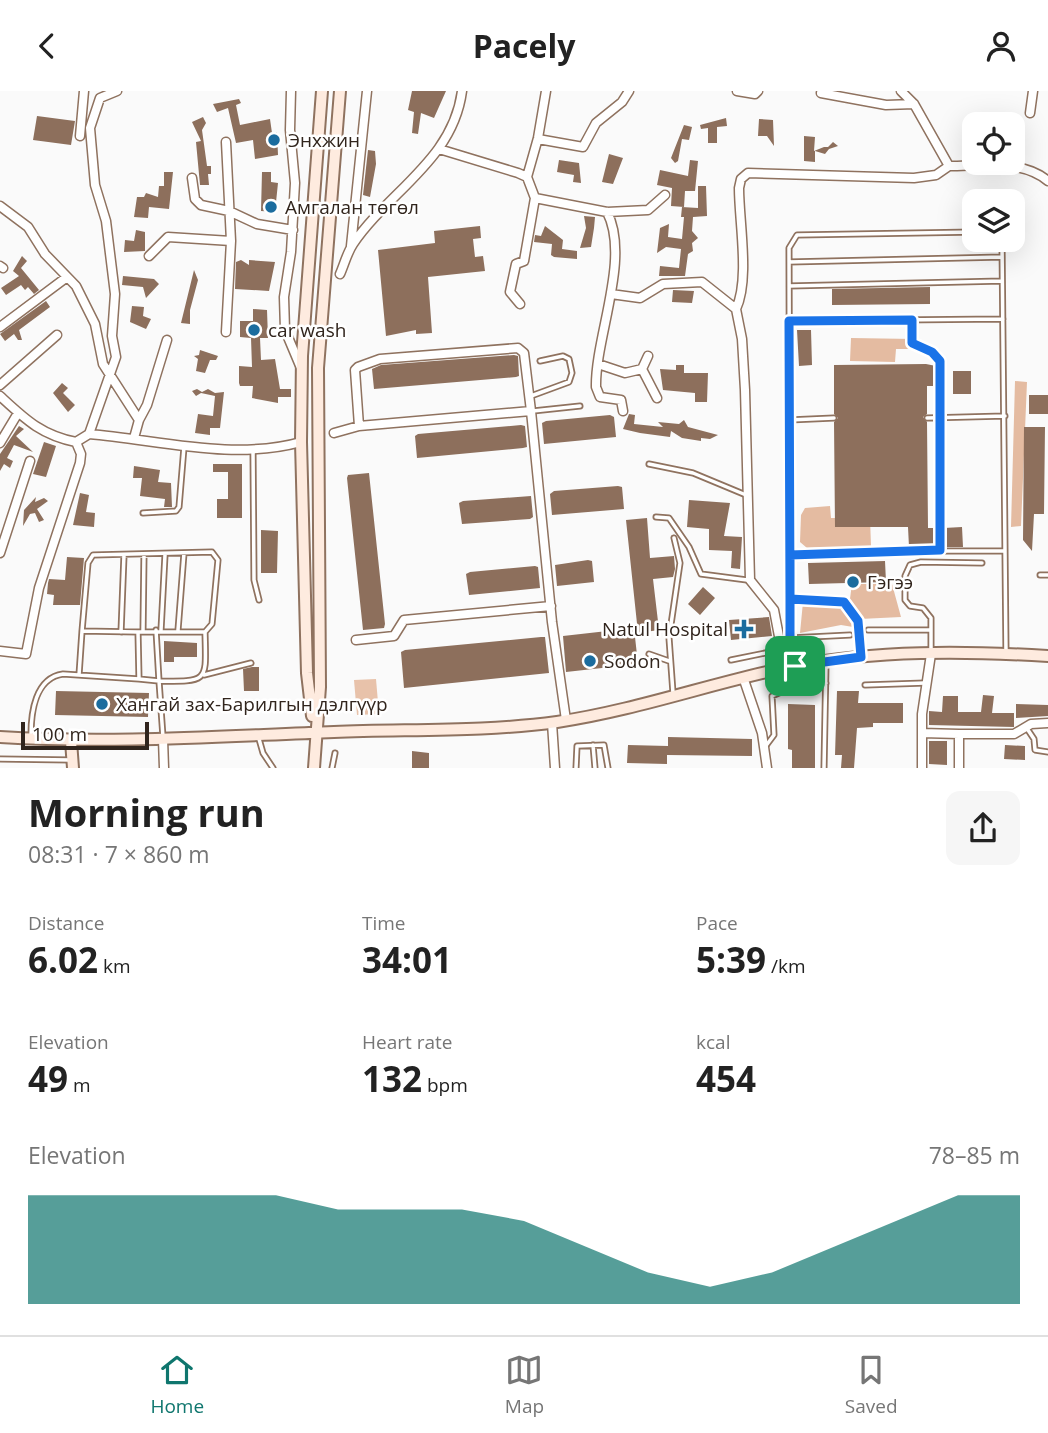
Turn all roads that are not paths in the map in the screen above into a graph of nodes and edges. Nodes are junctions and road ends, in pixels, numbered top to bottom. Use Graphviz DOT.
graph roads {
  1 [pos="84,91"];
  2 [pos="117,91"];
  3 [pos="291,91"];
  4 [pos="322,91"];
  5 [pos="340,91"];
  6 [pos="367,91"];
  7 [pos="463,91"];
  8 [pos="546,91"];
  9 [pos="629,91"];
  10 [pos="737,91"];
  11 [pos="758,91"];
  12 [pos="901,91"];
  13 [pos="1033,91"];
  14 [pos="821,93"];
  15 [pos="914,104"];
  16 [pos="1030,113"];
  17 [pos="80,136"];
  18 [pos="538,139"];
  19 [pos="226,142"];
  20 [pos="439,149"];
  21 [pos="949,166"];
  22 [pos="527,177"];
  23 [pos="192,178"];
  24 [pos="1048,181"];
  25 [pos="665,195"];
  26 [pos="535,198"];
  27 [pos="0,206"];
  28 [pos="229,211"];
  29 [pos="607,212"];
  30 [pos="293,230"];
  31 [pos="962,232"];
  32 [pos="231,241"];
  33 [pos="351,246"];
  34 [pos="1001,252"];
  35 [pos="149,256"];
  36 [pos="1002,257"];
  37 [pos="789,262"];
  38 [pos="340,275"];
  39 [pos="67,277"];
  40 [pos="1002,281"];
  41 [pos="789,286"];
  42 [pos="611,294"];
  43 [pos="520,304"];
  44 [pos="736,309"];
  45 [pos="1003,319"];
  46 [pos="912,320"];
  47 [pos="789,321"];
  48 [pos="0,327"];
  49 [pos="226,332"];
  50 [pos="57,335"];
  51 [pos="167,340"];
  52 [pos="648,356"];
  53 [pos="540,361"];
  54 [pos="598,364"];
  55 [pos="642,369"];
  56 [pos="302,371"];
  57 [pos="110,377"];
  58 [pos="0,385"];
  59 [pos="0,396"];
  60 [pos="529,396"];
  61 [pos="657,398"];
  62 [pos="580,406"];
  63 [pos="531,411"];
  64 [pos="623,411"];
  65 [pos="18,413"];
  66 [pos="1005,416"];
  67 [pos="834,418"];
  68 [pos="927,418"];
  69 [pos="940,418"];
  70 [pos="138,420"];
  71 [pos="789,420"];
  72 [pos="359,426"];
  73 [pos="334,433"];
  74 [pos="89,434"];
  75 [pos="134,438"];
  76 [pos="76,442"];
  77 [pos="300,442"];
  78 [pos="0,443"];
  79 [pos="184,445"];
  80 [pos="253,450"];
  81 [pos="30,461"];
  82 [pos="649,464"];
  83 [pos="748,496"];
  84 [pos="143,513"];
  85 [pos="656,517"];
  86 [pos="674,538"];
  87 [pos="940,550"];
  88 [pos="1004,551"];
  89 [pos="0,553"];
  90 [pos="184,553"];
  91 [pos="144,554"];
  92 [pos="165,554"];
  93 [pos="124,555"];
  94 [pos="790,555"];
  95 [pos="982,563"];
  96 [pos="1040,575"];
  97 [pos="1048,575"];
  98 [pos="750,580"];
  99 [pos="790,599"];
  100 [pos="259,600"];
  101 [pos="551,606"];
  102 [pos="178,629"];
  103 [pos="159,630"];
  104 [pos="867,630"];
  105 [pos="930,630"];
  106 [pos="82,631"];
  107 [pos="140,631"];
  108 [pos="121,632"];
  109 [pos="205,632"];
  110 [pos="850,635"];
  111 [pos="790,638"];
  112 [pos="356,640"];
  113 [pos="780,649"];
  114 [pos="0,651"];
  115 [pos="1006,653"];
  116 [pos="931,654"];
  117 [pos="649,655"];
  118 [pos="1048,656"];
  119 [pos="861,657"];
  120 [pos="731,660"];
  121 [pos="669,661"];
  122 [pos="826,661"];
  123 [pos="251,663"];
  124 [pos="790,667"];
  125 [pos="79,675"];
  126 [pos="204,675"];
  127 [pos="139,679"];
  128 [pos="744,680"];
  129 [pos="159,681"];
  130 [pos="925,683"];
  131 [pos="826,684"];
  132 [pos="865,685"];
  133 [pos="673,698"];
  134 [pos="566,720"];
  135 [pos="552,723"];
  136 [pos="1048,723"];
  137 [pos="1026,727"];
  138 [pos="315,732"];
  139 [pos="922,733"];
  140 [pos="959,734"];
  141 [pos="0,737"];
  142 [pos="259,737"];
  143 [pos="30,739"];
  144 [pos="163,739"];
  145 [pos="71,741"];
  146 [pos="593,745"];
  147 [pos="765,747"];
  148 [pos="1048,752"];
  149 [pos="335,753"];
  150 [pos="0,759"];
  151 [pos="72,764"];
  152 [pos="164,768"];
  153 [pos="273,768"];
  154 [pos="314,768"];
  155 [pos="332,768"];
  156 [pos="555,768"];
  157 [pos="576,768"];
  158 [pos="595,768"];
  159 [pos="608,768"];
  160 [pos="767,768"];
  161 [pos="824,768"];
  162 [pos="922,768"];
  163 [pos="959,768"];
  1 -- 17 [label="street"];
  2 -- 57 [label="street"];
  3 -- 30 [label="street"];
  4 -- 56 [label="main road"];
  5 -- 138 [label="main road"];
  6 -- 33 [label="street"];
  7 -- 20 [label="street"];
  8 -- 18 [label="street"];
  9 -- 18 [label="street"];
  10 -- 11 [label="street"];
  12 -- 15 [label="street"];
  13 -- 16 [label="street"];
  14 -- 15 [label="street"];
  15 -- 21 [label="street"];
  18 -- 22 [label="street"];
  19 -- 28 [label="street"];
  20 -- 22 [label="street"];
  20 -- 33 [label="street"];
  21 -- 24 [label="street"];
  21 -- 44 [label="street"];
  22 -- 26 [label="street"];
  23 -- 28 [label="street"];
  25 -- 29 [label="street"];
  26 -- 29 [label="street"];
  26 -- 43 [label="street"];
  27 -- 39 [label="street"];
  28 -- 30 [label="street"];
  28 -- 32 [label="street"];
  29 -- 42 [label="street"];
  30 -- 56 [label="street"];
  31 -- 37 [label="lane"];
  32 -- 35 [label="street"];
  32 -- 49 [label="street"];
  33 -- 38 [label="street"];
  34 -- 36 [label="lane"];
  36 -- 37 [label="lane"];
  36 -- 40 [label="lane"];
  37 -- 41 [label="lane"];
  39 -- 48 [label="street"];
  39 -- 57 [label="street"];
  40 -- 41 [label="lane"];
  40 -- 45 [label="lane"];
  41 -- 47 [label="lane"];
  42 -- 44 [label="street"];
  42 -- 54 [label="street"];
  44 -- 83 [label="street"];
  45 -- 46 [label="lane"];
  45 -- 66 [label="lane"];
  46 -- 47 [label="lane"];
  46 -- 69 [label="lane"];
  47 -- 71 [label="lane"];
  50 -- 58 [label="street"];
  51 -- 70 [label="street"];
  52 -- 55 [label="street"];
  53 -- 60 [label="lane"];
  54 -- 55 [label="street"];
  54 -- 64 [label="street"];
  55 -- 61 [label="street"];
  56 -- 77 [label="main road"];
  57 -- 70 [label="street"];
  57 -- 74 [label="street"];
  59 -- 65 [label="street"];
  60 -- 63 [label="street"];
  60 -- 72 [label="street"];
  62 -- 63 [label="lane"];
  63 -- 72 [label="street"];
  63 -- 101 [label="street"];
  65 -- 76 [label="street"];
  65 -- 78 [label="street"];
  66 -- 69 [label="lane"];
  66 -- 88 [label="lane"];
  67 -- 71 [label="lane"];
  68 -- 69 [label="lane"];
  69 -- 87 [label="lane"];
  70 -- 75 [label="street"];
  71 -- 94 [label="lane"];
  72 -- 73 [label="street"];
  74 -- 75 [label="street"];
  74 -- 76 [label="street"];
  75 -- 79 [label="street"];
  76 -- 114 [label="street"];
  77 -- 80 [label="street"];
  77 -- 138 [label="main road"];
  79 -- 80 [label="street"];
  79 -- 84 [label="lane"];
  80 -- 100 [label="lane"];
  81 -- 89 [label="street"];
  82 -- 83 [label="lane"];
  83 -- 98 [label="street"];
  85 -- 98 [label="lane"];
  86 -- 121 [label="lane"];
  87 -- 88 [label="lane"];
  87 -- 94 [label="lane"];
  88 -- 115 [label="lane"];
  90 -- 92 [label="lane"];
  90 -- 102 [label="lane"];
  90 -- 109 [label="lane"];
  91 -- 92 [label="lane"];
  91 -- 93 [label="lane"];
  91 -- 107 [label="lane"];
  92 -- 103 [label="lane"];
  93 -- 106 [label="lane"];
  93 -- 108 [label="lane"];
  94 -- 99 [label="lane"];
  95 -- 105 [label="lane"];
  96 -- 97 [label="lane"];
  98 -- 113 [label="street"];
  99 -- 111 [label="lane"];
  99 -- 119 [label="lane"];
  101 -- 112 [label="street"];
  101 -- 134 [label="street"];
  102 -- 103 [label="lane"];
  102 -- 109 [label="lane"];
  103 -- 107 [label="lane"];
  103 -- 129 [label="lane"];
  104 -- 105 [label="lane"];
  105 -- 116 [label="lane"];
  106 -- 108 [label="lane"];
  106 -- 125 [label="lane"];
  107 -- 108 [label="lane"];
  107 -- 127 [label="lane"];
  109 -- 126 [label="lane"];
  110 -- 111 [label="lane"];
  111 -- 124 [label="lane"];
  113 -- 120 [label="lane"];
  113 -- 124 [label="street"];
  115 -- 116 [label="main road"];
  115 -- 118 [label="main road"];
  116 -- 119 [label="main road"];
  116 -- 130 [label="street"];
  117 -- 121 [label="lane"];
  119 -- 122 [label="main road"];
  121 -- 133 [label="lane"];
  122 -- 124 [label="main road"];
  122 -- 131 [label="lane"];
  123 -- 126 [label="lane"];
  124 -- 128 [label="main road"];
  125 -- 127 [label="lane"];
  125 -- 143 [label="lane"];
  126 -- 129 [label="lane"];
  127 -- 129 [label="lane"];
  128 -- 133 [label="main road"];
  128 -- 147 [label="street"];
  129 -- 144 [label="lane"];
  130 -- 132 [label="lane"];
  130 -- 139 [label="street"];
  131 -- 147 [label="lane"];
  131 -- 161 [label="lane"];
  133 -- 134 [label="main road"];
  134 -- 135 [label="main road"];
  135 -- 138 [label="main road"];
  135 -- 156 [label="street"];
  136 -- 137 [label="street"];
  137 -- 140 [label="street"];
  137 -- 148 [label="lane"];
  138 -- 142 [label="main road"];
  138 -- 154 [label="main road"];
  139 -- 140 [label="street"];
  139 -- 162 [label="street"];
  140 -- 163 [label="street"];
  141 -- 143 [label="main road"];
  142 -- 144 [label="main road"];
  142 -- 153 [label="lane"];
  143 -- 145 [label="main road"];
  144 -- 145 [label="main road"];
  144 -- 152 [label="street"];
  145 -- 151 [label="main road"];
  146 -- 157 [label="lane"];
  146 -- 158 [label="lane"];
  146 -- 159 [label="lane"];
  147 -- 160 [label="street"];
  149 -- 155 [label="lane"];
  150 -- 151 [label="lane"];
}
